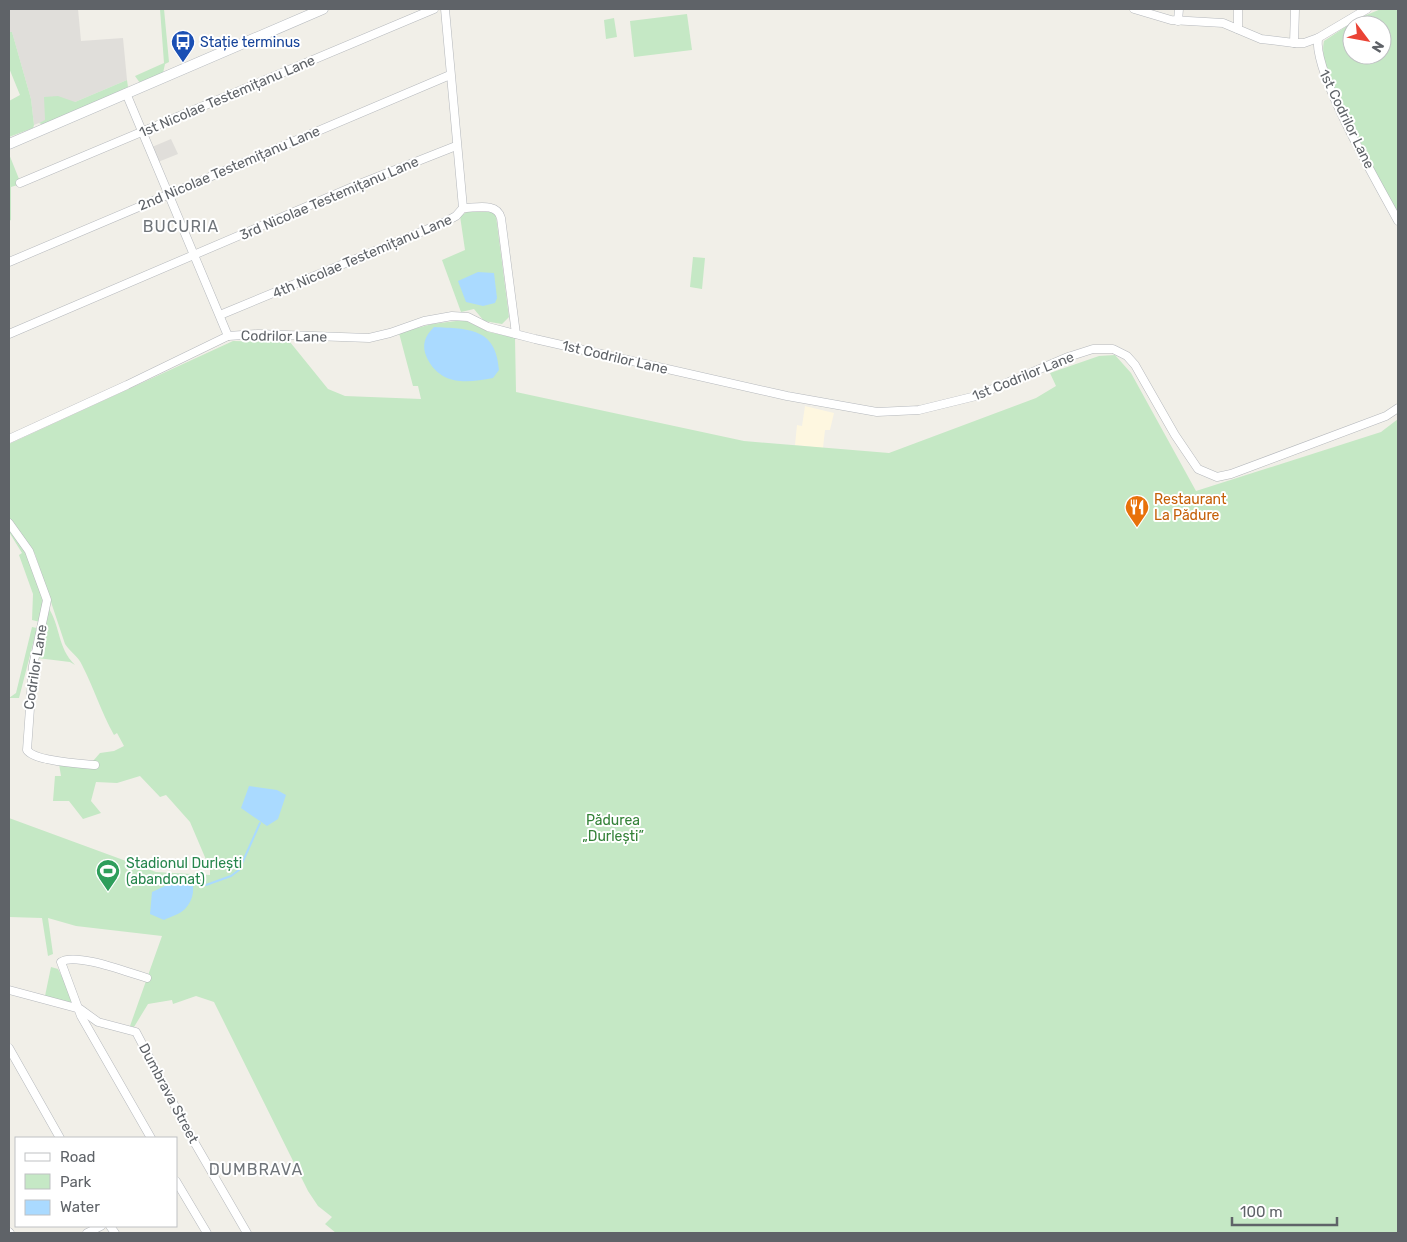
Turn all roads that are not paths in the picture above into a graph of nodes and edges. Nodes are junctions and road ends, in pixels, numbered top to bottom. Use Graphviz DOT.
graph roads {
  1 [pos="323,9"];
  2 [pos="434,9"];
  3 [pos="445,9"];
  4 [pos="1134,9"];
  5 [pos="1179,9"];
  6 [pos="1238,9"];
  7 [pos="1295,9"];
  8 [pos="1367,9"];
  9 [pos="1356,15"];
  10 [pos="1178,21"];
  11 [pos="1342,23"];
  12 [pos="1238,29"];
  13 [pos="1318,38"];
  14 [pos="1294,43"];
  15 [pos="450,75"];
  16 [pos="126,93"];
  17 [pos="142,132"];
  18 [pos="9,144"];
  19 [pos="456,146"];
  20 [pos="20,184"];
  21 [pos="168,192"];
  22 [pos="464,208"];
  23 [pos="1398,221"];
  24 [pos="195,255"];
  25 [pos="9,262"];
  26 [pos="220,315"];
  27 [pos="9,334"];
  28 [pos="516,334"];
  29 [pos="228,336"];
  30 [pos="1398,408"];
  31 [pos="9,438"];
  32 [pos="9,523"];
  33 [pos="95,765"];
  34 [pos="147,978"];
  35 [pos="9,990"];
  36 [pos="80,1009"];
  37 [pos="9,1048"];
  38 [pos="59,1137"];
  39 [pos="150,1137"];
  40 [pos="178,1187"];
  41 [pos="99,1227"];
  42 [pos="88,1233"];
  43 [pos="207,1233"];
  44 [pos="247,1233"];
  1 -- 16 [label="street"];
  2 -- 17 [label="street, 1st Nicolae Testemițanu Lane"];
  3 -- 15 [label="street"];
  4 -- 10 [label="street"];
  5 -- 10 [label="street"];
  6 -- 12 [label="street"];
  7 -- 14 [label="street"];
  8 -- 9 [label="street"];
  10 -- 12 [label="street"];
  11 -- 13 [label="street"];
  12 -- 14 [label="street"];
  13 -- 14 [label="street"];
  13 -- 23 [label="street, 1st Codrilor Lane"];
  15 -- 19 [label="street"];
  15 -- 21 [label="street, 2nd Nicolae Testemițanu Lane"];
  16 -- 17 [label="street"];
  16 -- 18 [label="street"];
  17 -- 20 [label="street, 1st Nicolae Testemițanu Lane"];
  17 -- 21 [label="street"];
  19 -- 22 [label="street"];
  19 -- 24 [label="street, 3rd Nicolae Testemițanu Lane"];
  21 -- 24 [label="street"];
  21 -- 25 [label="street, 2nd Nicolae Testemițanu Lane"];
  22 -- 26 [label="street, 4th Nicolae Testemițanu Lane"];
  22 -- 28 [label="street, 4th Nicolae Testemițanu Lane"];
  24 -- 26 [label="street"];
  24 -- 27 [label="street, 3rd Nicolae Testemițanu Lane"];
  26 -- 29 [label="street"];
  28 -- 29 [label="street, Codrilor Lane"];
  28 -- 30 [label="street, 1st Codrilor Lane"];
  29 -- 31 [label="street, Codrilor Lane"];
  32 -- 33 [label="street, Codrilor Lane"];
  34 -- 36 [label="street"];
  35 -- 36 [label="street"];
  36 -- 39 [label="street"];
  36 -- 44 [label="street, Dumbrava Street"];
  37 -- 38 [label="street"];
  40 -- 43 [label="street"];
  41 -- 42 [label="street"];
}
